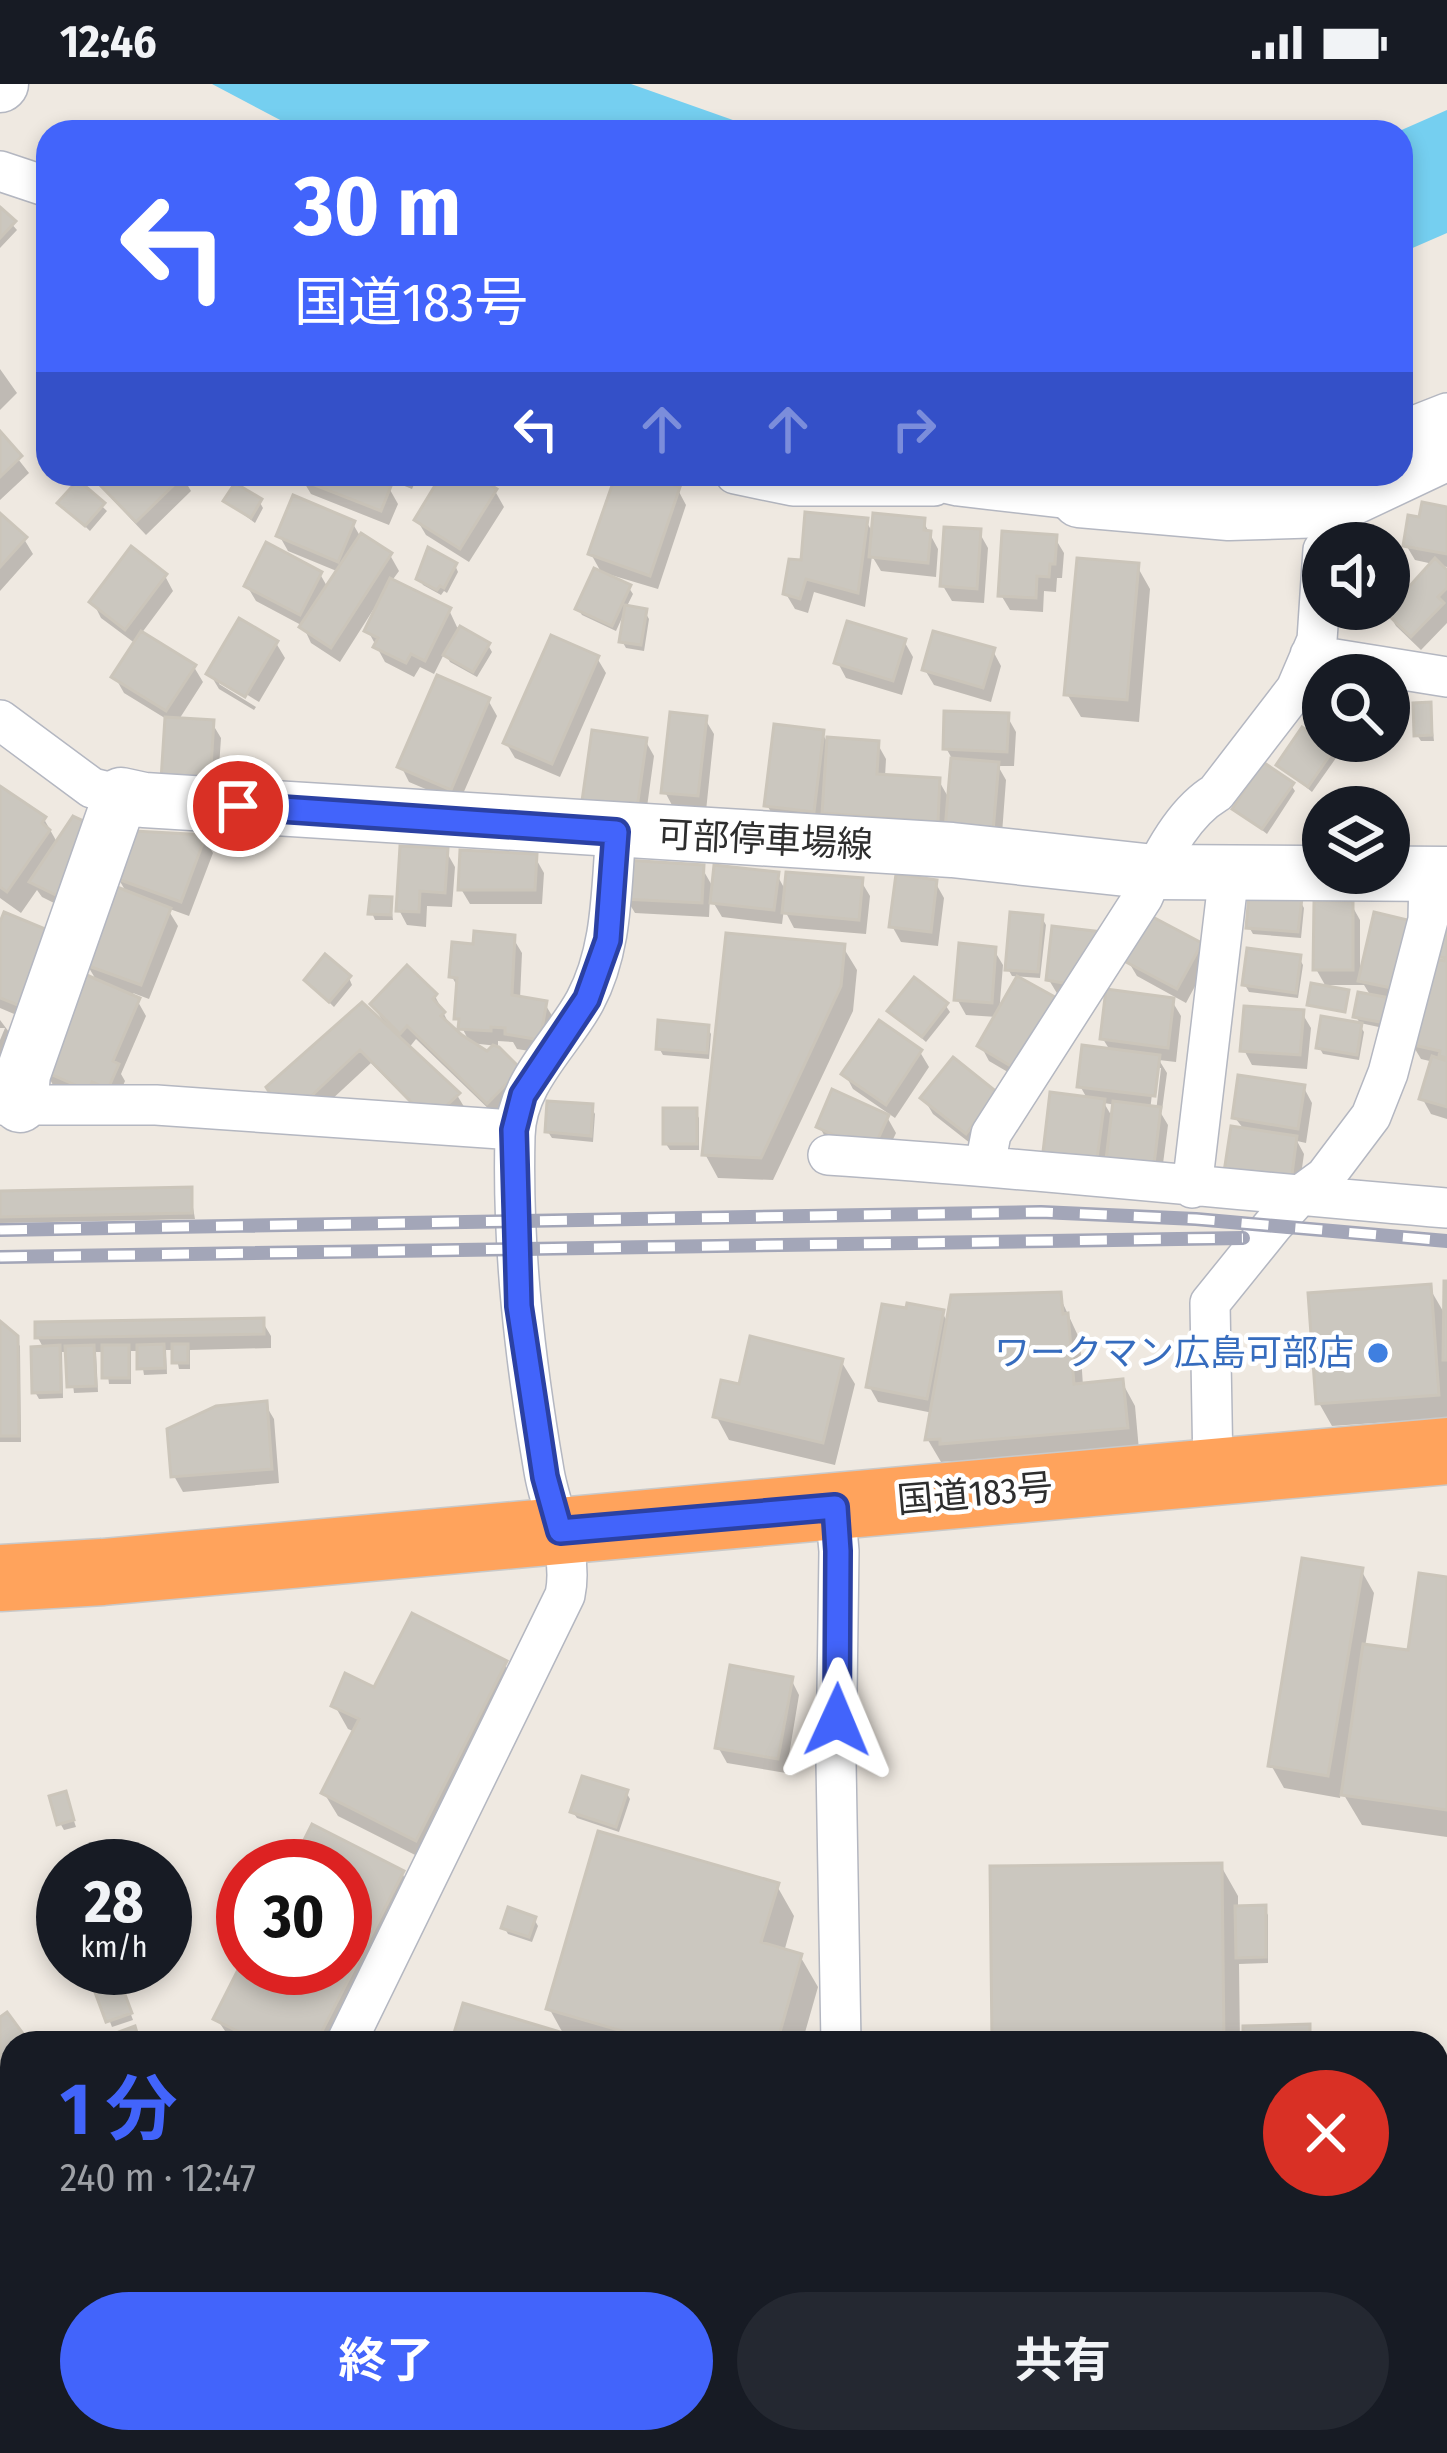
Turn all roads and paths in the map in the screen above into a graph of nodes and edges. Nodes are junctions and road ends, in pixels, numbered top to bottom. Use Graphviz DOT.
graph roads {
  1 [pos="0,171"];
  2 [pos="36,183"];
  3 [pos="1447,413"];
  4 [pos="1413,426"];
  5 [pos="1447,453"];
  6 [pos="1413,475"];
  7 [pos="793,486"];
  8 [pos="958,486"];
  9 [pos="1177,486"];
  10 [pos="1397,486"];
  11 [pos="1079,500"];
  12 [pos="1342,522"];
  13 [pos="1302,529"];
  14 [pos="1410,671"];
  15 [pos="1302,675"];
  16 [pos="1447,677"];
  17 [pos="0,719"];
  18 [pos="121,795"];
  19 [pos="616,832"];
  20 [pos="1196,873"];
  21 [pos="1438,875"];
  22 [pos="10,1105"];
  23 [pos="514,1130"];
  24 [pos="828,1155"];
  25 [pos="985,1165"];
  26 [pos="1192,1188"];
  27 [pos="1299,1196"];
  28 [pos="1447,1208"];
  29 [pos="1447,1451"];
  30 [pos="1213,1471"];
  31 [pos="835,1507"];
  32 [pos="560,1531"];
  33 [pos="0,1578"];
  34 [pos="352,2031"];
  35 [pos="841,2031"];
  1 -- 2 [label="street"];
  3 -- 4 [label="street"];
  5 -- 6 [label="main road"];
  7 -- 8 [label="street"];
  8 -- 11 [label="street"];
  9 -- 11 [label="street"];
  10 -- 12 [label="main road"];
  11 -- 13 [label="main road"];
  14 -- 16 [label="street"];
  15 -- 20 [label="street"];
  17 -- 18 [label="street"];
  18 -- 19 [label="main road, 可部停車場線"];
  18 -- 22 [label="main road"];
  19 -- 20 [label="main road, 可部停車場線"];
  19 -- 23 [label="street"];
  20 -- 21 [label="main road, 可部停車場線"];
  20 -- 25 [label="street"];
  20 -- 26 [label="street"];
  21 -- 27 [label="street"];
  22 -- 23 [label="street"];
  23 -- 32 [label="street"];
  24 -- 25 [label="street"];
  25 -- 26 [label="street"];
  26 -- 27 [label="street"];
  27 -- 28 [label="street"];
  27 -- 30 [label="street"];
  29 -- 30 [label="highway, 国道183号"];
  30 -- 31 [label="highway, 国道183号"];
  31 -- 32 [label="highway, 国道183号"];
  31 -- 35 [label="street"];
  32 -- 33 [label="highway, 国道183号"];
  32 -- 34 [label="street"];
}
